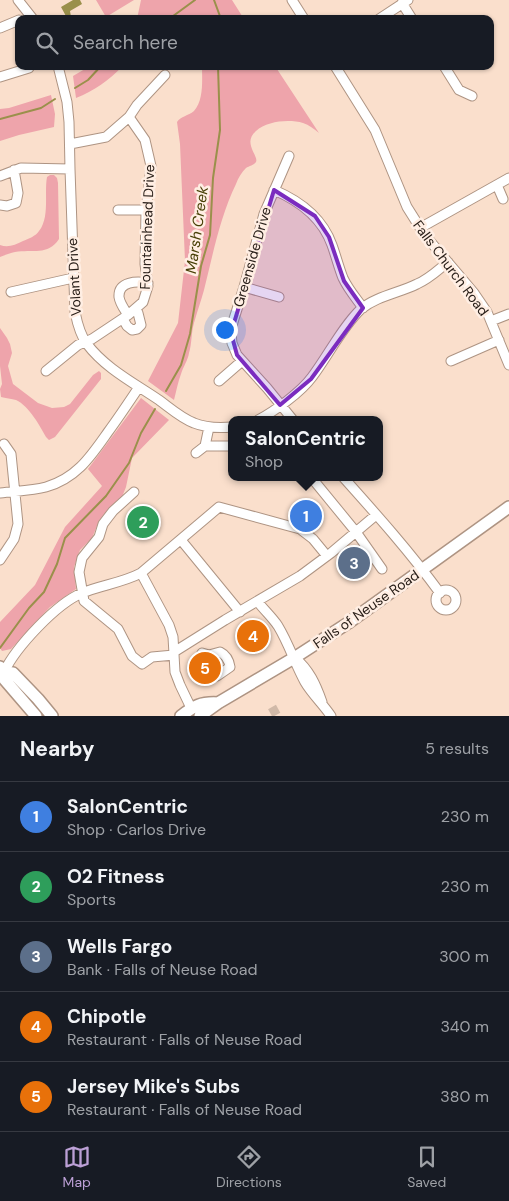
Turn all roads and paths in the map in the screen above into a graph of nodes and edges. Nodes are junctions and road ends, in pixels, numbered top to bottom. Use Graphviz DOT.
graph roads {
  1 [pos="18,0"];
  2 [pos="292,0"];
  3 [pos="405,2"];
  4 [pos="30,15"];
  5 [pos="301,15"];
  6 [pos="385,15"];
  7 [pos="410,15"];
  8 [pos="15,21"];
  9 [pos="0,28"];
  10 [pos="22,70"];
  11 [pos="59,70"];
  12 [pos="338,70"];
  13 [pos="446,70"];
  14 [pos="165,74"];
  15 [pos="0,76"];
  16 [pos="472,96"];
  17 [pos="129,117"];
  18 [pos="70,144"];
  19 [pos="289,156"];
  20 [pos="70,168"];
  21 [pos="14,170"];
  22 [pos="0,176"];
  23 [pos="509,178"];
  24 [pos="497,185"];
  25 [pos="274,190"];
  26 [pos="503,199"];
  27 [pos="0,205"];
  28 [pos="118,210"];
  29 [pos="146,210"];
  30 [pos="420,228"];
  31 [pos="448,262"];
  32 [pos="73,278"];
  33 [pos="148,283"];
  34 [pos="244,287"];
  35 [pos="11,292"];
  36 [pos="279,297"];
  37 [pos="363,308"];
  38 [pos="129,314"];
  39 [pos="509,314"];
  40 [pos="491,322"];
  41 [pos="499,340"];
  42 [pos="85,342"];
  43 [pos="242,361"];
  44 [pos="451,361"];
  45 [pos="509,365"];
  46 [pos="46,370"];
  47 [pos="219,381"];
  48 [pos="139,387"];
  49 [pos="280,405"];
  50 [pos="264,416"];
  51 [pos="290,416"];
  52 [pos="209,427"];
  53 [pos="228,427"];
  54 [pos="4,444"];
  55 [pos="205,446"];
  56 [pos="228,446"];
  57 [pos="196,453"];
  58 [pos="314,481"];
  59 [pos="346,481"];
  60 [pos="15,492"];
  61 [pos="134,492"];
  62 [pos="0,493"];
  63 [pos="509,507"];
  64 [pos="376,515"];
  65 [pos="356,532"];
  66 [pos="181,540"];
  67 [pos="327,556"];
  68 [pos="0,560"];
  69 [pos="382,569"];
  70 [pos="423,569"];
  71 [pos="141,573"];
  72 [pos="83,592"];
  73 [pos="440,593"];
  74 [pos="258,602"];
  75 [pos="240,612"];
  76 [pos="174,653"];
  77 [pos="202,653"];
  78 [pos="294,658"];
  79 [pos="2,670"];
  80 [pos="216,676"];
  81 [pos="196,713"];
  82 [pos="36,716"];
  83 [pos="52,716"];
  84 [pos="181,716"];
  85 [pos="331,716"];
  1 -- 4 [label="street"];
  2 -- 5 [label="street"];
  3 -- 6 [label="street"];
  3 -- 7 [label="street"];
  8 -- 9 [label="street"];
  10 -- 15 [label="street"];
  11 -- 18 [label="street, Volant Drive"];
  12 -- 30 [label="street, Falls Church Road"];
  13 -- 16 [label="street"];
  14 -- 17 [label="street"];
  17 -- 18 [label="street"];
  17 -- 29 [label="street, Fountainhead Drive"];
  18 -- 20 [label="street, Volant Drive"];
  19 -- 25 [label="street, Greenside Drive"];
  20 -- 21 [label="street"];
  20 -- 32 [label="street, Volant Drive"];
  21 -- 22 [label="street"];
  21 -- 27 [label="street"];
  23 -- 24 [label="street"];
  24 -- 26 [label="street"];
  24 -- 30 [label="street"];
  25 -- 34 [label="street, Greenside Drive"];
  25 -- 37 [label="street"];
  28 -- 29 [label="street"];
  29 -- 33 [label="street, Fountainhead Drive"];
  30 -- 31 [label="street, Falls Church Road"];
  31 -- 37 [label="street"];
  31 -- 40 [label="street, Falls Church Road"];
  32 -- 35 [label="street"];
  32 -- 42 [label="street, Volant Drive"];
  33 -- 38 [label="street, Fountainhead Drive"];
  33 -- 38 [label="street"];
  34 -- 36 [label="street"];
  34 -- 43 [label="street, Greenside Drive"];
  37 -- 49 [label="street"];
  38 -- 42 [label="street, Fountainhead Drive"];
  39 -- 40 [label="street"];
  40 -- 41 [label="street, Falls Church Road"];
  41 -- 44 [label="street"];
  41 -- 45 [label="street, Falls Church Road"];
  42 -- 46 [label="street, Fountainhead Drive"];
  42 -- 48 [label="street, Volant Drive"];
  43 -- 47 [label="street"];
  43 -- 49 [label="street, Greenside Drive"];
  48 -- 52 [label="street, Volant Drive"];
  48 -- 60 [label="street"];
  49 -- 50 [label="street"];
  49 -- 51 [label="street, Greenside Drive"];
  52 -- 53 [label="street, Volant Drive"];
  52 -- 55 [label="street"];
  54 -- 60 [label="street"];
  55 -- 56 [label="street"];
  55 -- 57 [label="street"];
  58 -- 65 [label="street"];
  59 -- 64 [label="street"];
  60 -- 62 [label="street"];
  60 -- 68 [label="street"];
  61 -- 72 [label="street"];
  63 -- 70 [label="main road, Falls of Neuse Road"];
  64 -- 65 [label="street"];
  64 -- 70 [label="street"];
  65 -- 67 [label="street"];
  65 -- 69 [label="street"];
  66 -- 67 [label="street"];
  66 -- 71 [label="street"];
  66 -- 75 [label="street"];
  67 -- 74 [label="street"];
  70 -- 73 [label="street"];
  70 -- 78 [label="main road, Falls of Neuse Road"];
  71 -- 72 [label="street"];
  71 -- 76 [label="street"];
  72 -- 76 [label="street"];
  72 -- 79 [label="street"];
  74 -- 75 [label="street"];
  74 -- 78 [label="street"];
  75 -- 76 [label="street"];
  76 -- 81 [label="street"];
  77 -- 80 [label="street"];
  78 -- 81 [label="main road, Falls of Neuse Road"];
  78 -- 85 [label="street"];
  79 -- 82 [label="main road"];
  79 -- 83 [label="main road"];
  81 -- 84 [label="main road, Falls of Neuse Road"];
}
